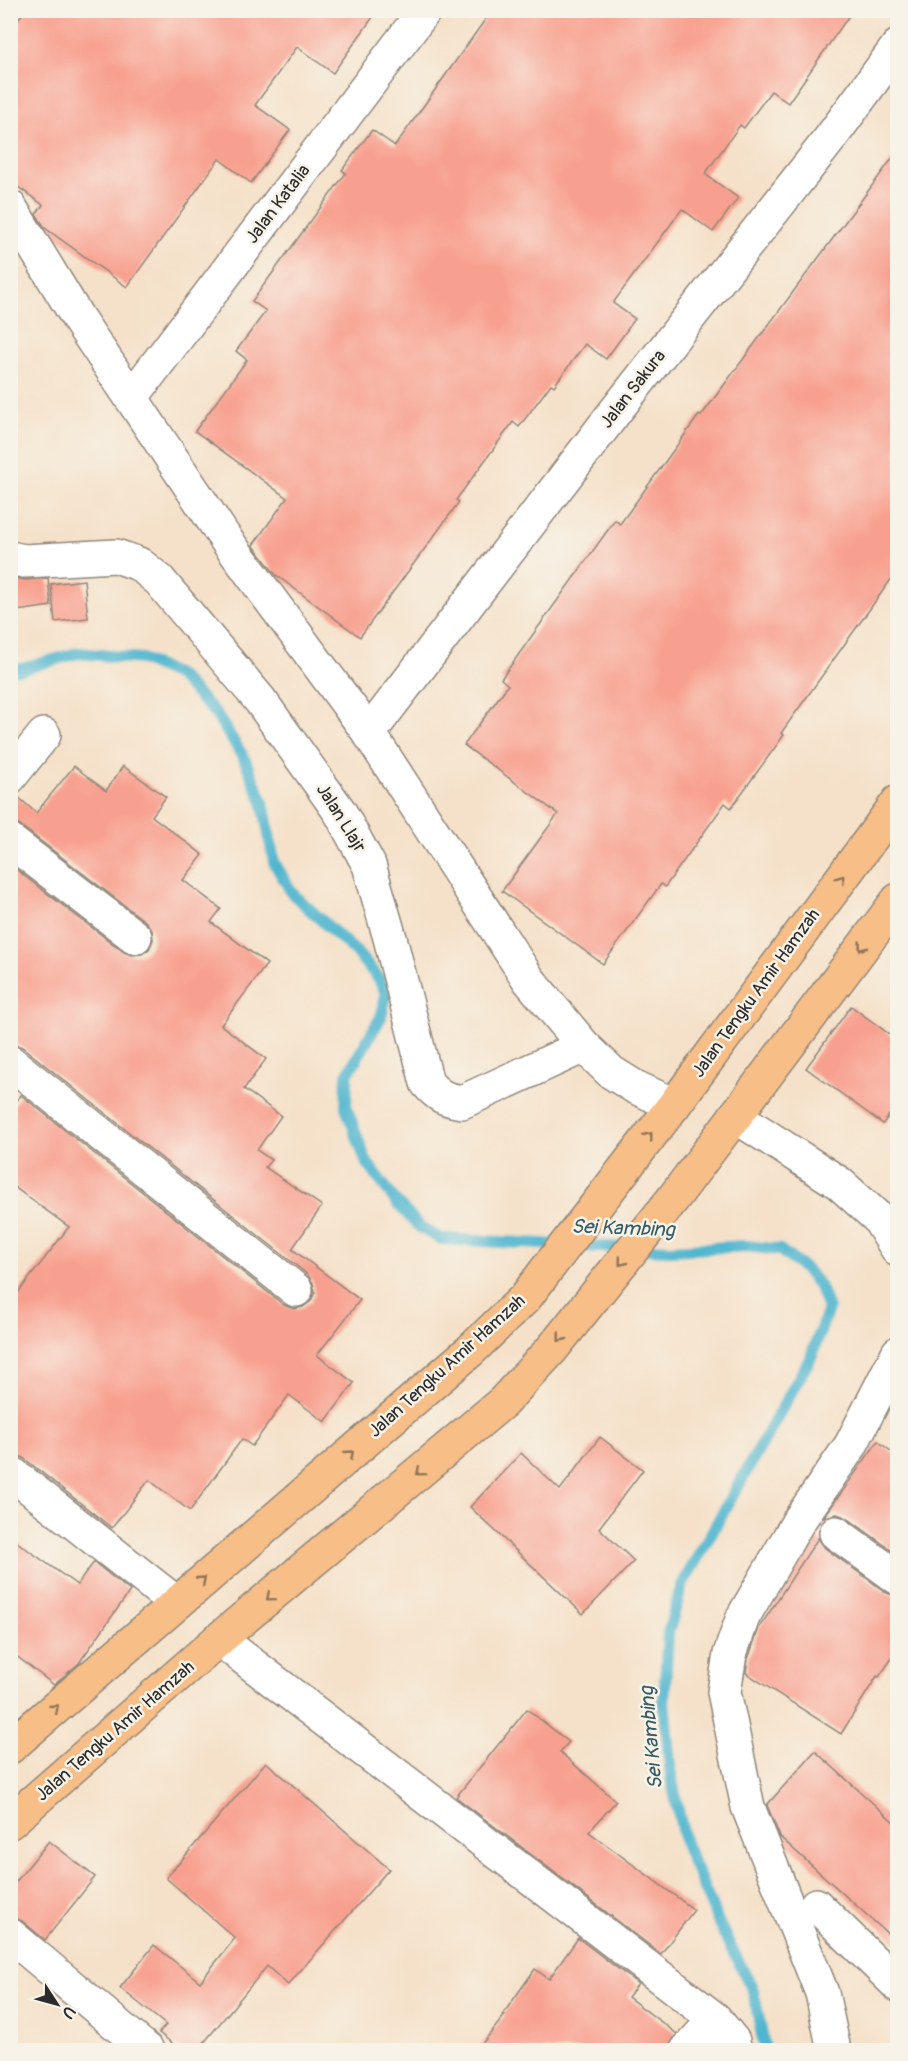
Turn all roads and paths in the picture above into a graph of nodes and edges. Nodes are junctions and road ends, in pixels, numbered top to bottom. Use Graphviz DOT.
graph roads {
  1 [pos="425,10"];
  2 [pos="897,46"];
  3 [pos="10,207"];
  4 [pos="132,398"];
  5 [pos="10,558"];
  6 [pos="369,733"];
  7 [pos="44,735"];
  8 [pos="10,777"];
  9 [pos="897,802"];
  10 [pos="10,841"];
  11 [pos="897,900"];
  12 [pos="135,937"];
  13 [pos="584,1046"];
  14 [pos="10,1062"];
  15 [pos="674,1105"];
  16 [pos="735,1116"];
  17 [pos="897,1250"];
  18 [pos="296,1290"];
  19 [pos="897,1353"];
  20 [pos="10,1472"];
  21 [pos="836,1533"];
  22 [pos="897,1578"];
  23 [pos="176,1603"];
  24 [pos="219,1640"];
  25 [pos="10,1747"];
  26 [pos="10,1822"];
  27 [pos="816,1905"];
  28 [pos="10,1935"];
  29 [pos="897,1985"];
  30 [pos="716,2019"];
  31 [pos="147,2050"];
  32 [pos="687,2050"];
  33 [pos="735,2050"];
  34 [pos="834,2050"];
  1 -- 4 [label="street, Jalan Katalia"];
  2 -- 6 [label="street, Jalan Sakura"];
  3 -- 4 [label="street"];
  4 -- 6 [label="street"];
  5 -- 13 [label="street, Jalan Llajr"];
  6 -- 13 [label="street"];
  7 -- 8 [label="street"];
  15 -- 9 [label="main road, Jalan Tengku Amir Hamzah, one-way"];
  10 -- 12 [label="street"];
  11 -- 16 [label="main road, Jalan Tengku Amir Hamzah, one-way"];
  13 -- 15 [label="street"];
  14 -- 18 [label="street"];
  23 -- 15 [label="main road, Jalan Tengku Amir Hamzah, one-way"];
  16 -- 17 [label="street"];
  16 -- 24 [label="main road, Jalan Tengku Amir Hamzah, one-way"];
  19 -- 34 [label="street"];
  20 -- 23 [label="street"];
  21 -- 22 [label="street"];
  25 -- 23 [label="main road, Jalan Tengku Amir Hamzah, one-way"];
  24 -- 26 [label="main road, Jalan Tengku Amir Hamzah"];
  24 -- 30 [label="street"];
  27 -- 29 [label="street"];
  28 -- 31 [label="street"];
  30 -- 32 [label="street"];
  30 -- 33 [label="street"];
}
